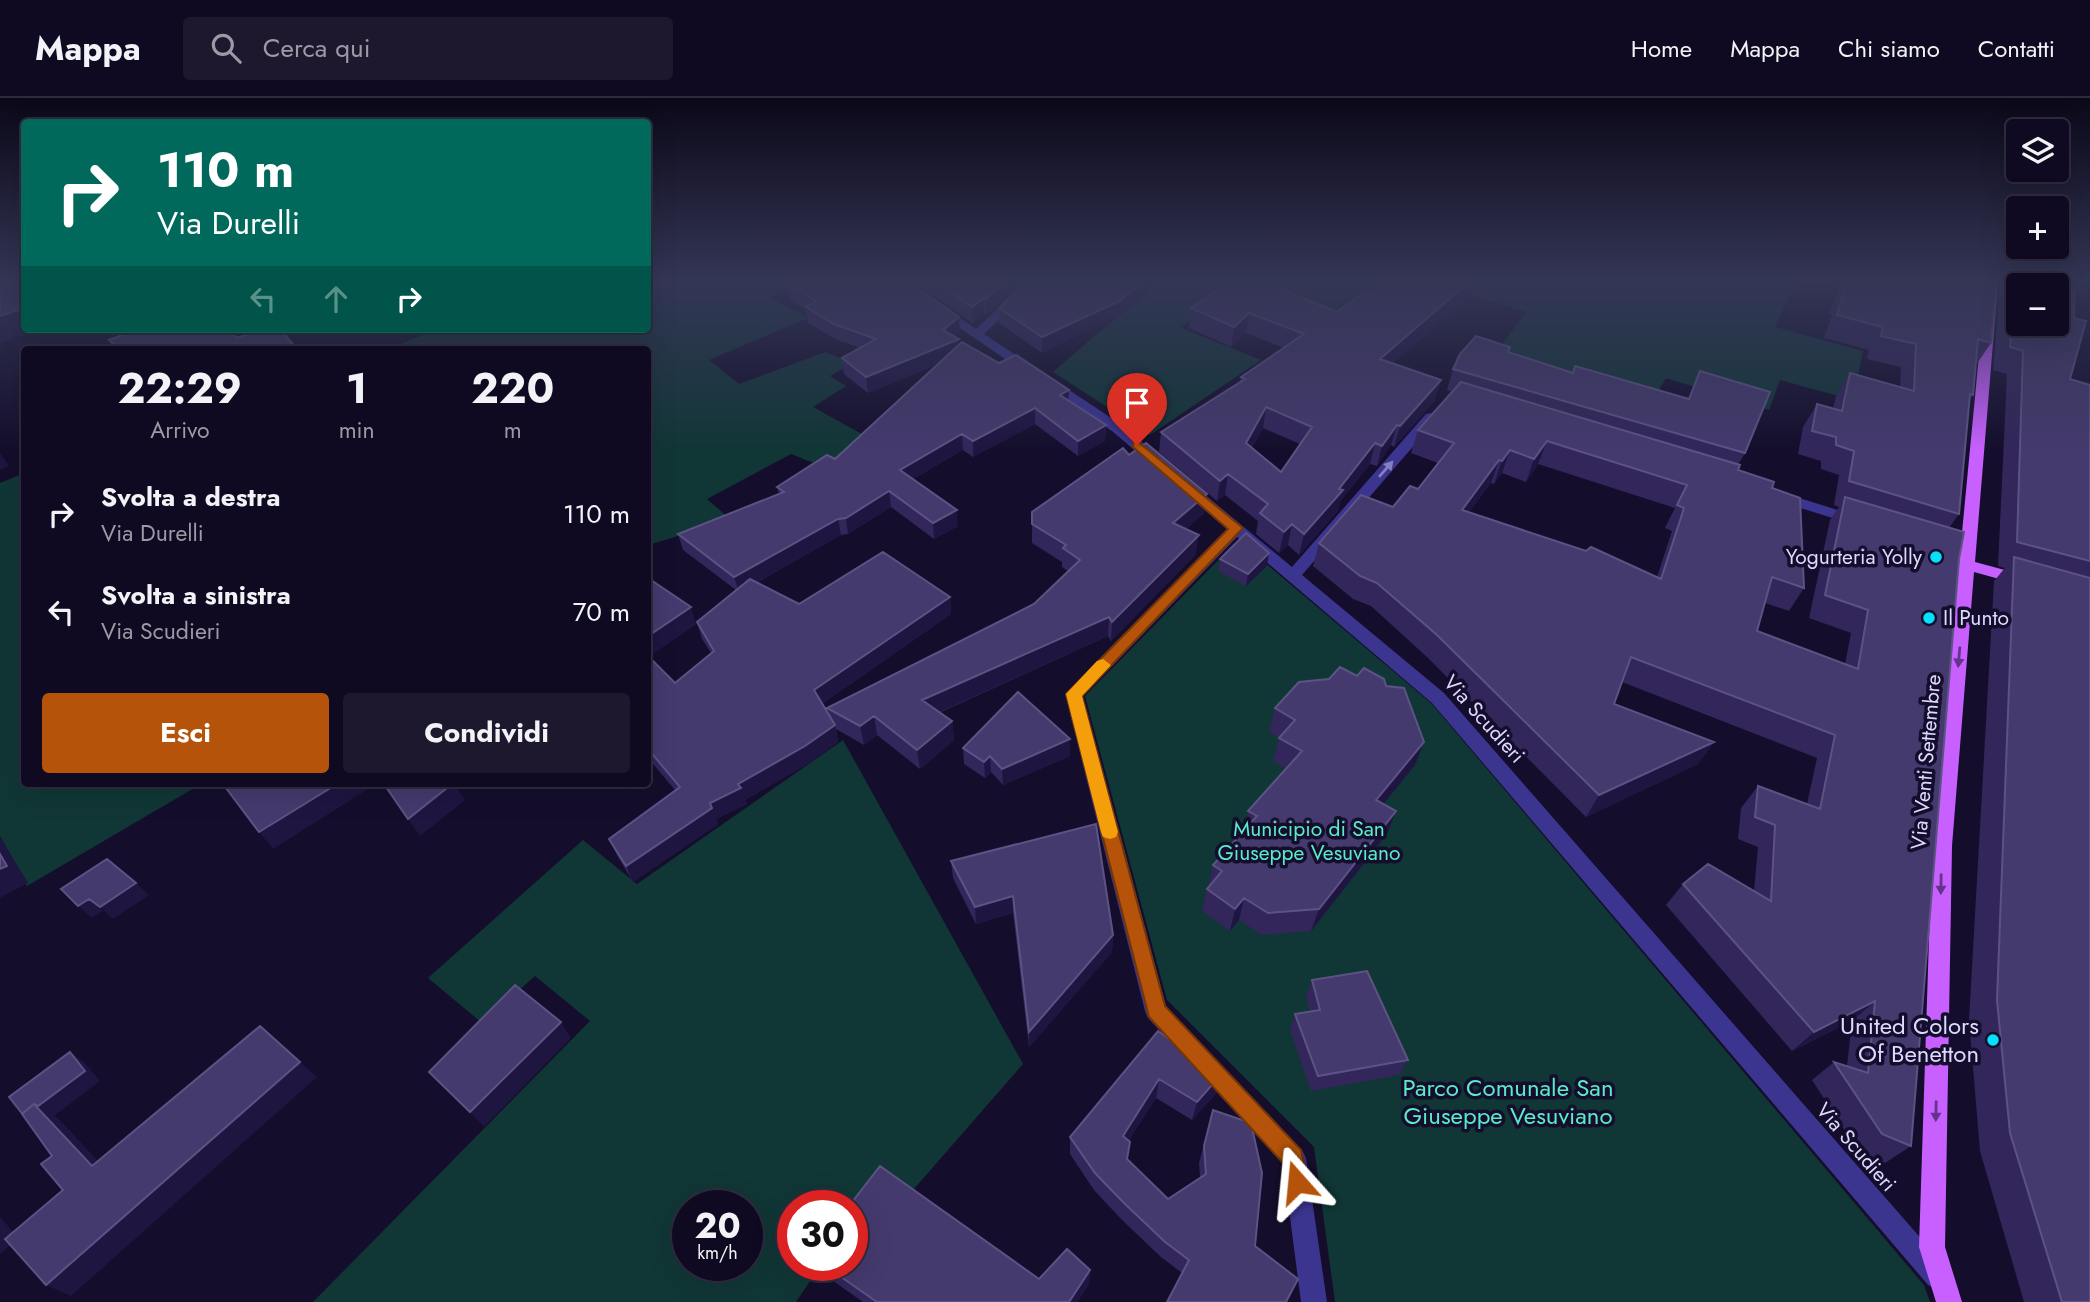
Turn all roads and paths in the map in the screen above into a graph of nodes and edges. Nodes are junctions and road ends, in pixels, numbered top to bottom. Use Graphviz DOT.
graph roads {
  1 [pos="981,338"];
  2 [pos="1986,338"];
  3 [pos="1441,406"];
  4 [pos="1769,493"];
  5 [pos="1875,526"];
  6 [pos="1237,528"];
  7 [pos="1963,556"];
  8 [pos="1293,576"];
  9 [pos="2041,586"];
  10 [pos="1947,1293"];
  11 [pos="1314,1302"];
  1 -- 6 [label="street, Via Scudieri"];
  2 -- 7 [label="main road, Via Venti Settembre"];
  8 -- 3 [label="street, one-way"];
  4 -- 5 [label="street"];
  6 -- 8 [label="street, Via Scudieri"];
  6 -- 11 [label="street"];
  7 -- 9 [label="main road"];
  7 -- 10 [label="main road, Via Venti Settembre, one-way"];
  8 -- 10 [label="street, Via Scudieri"];
}
